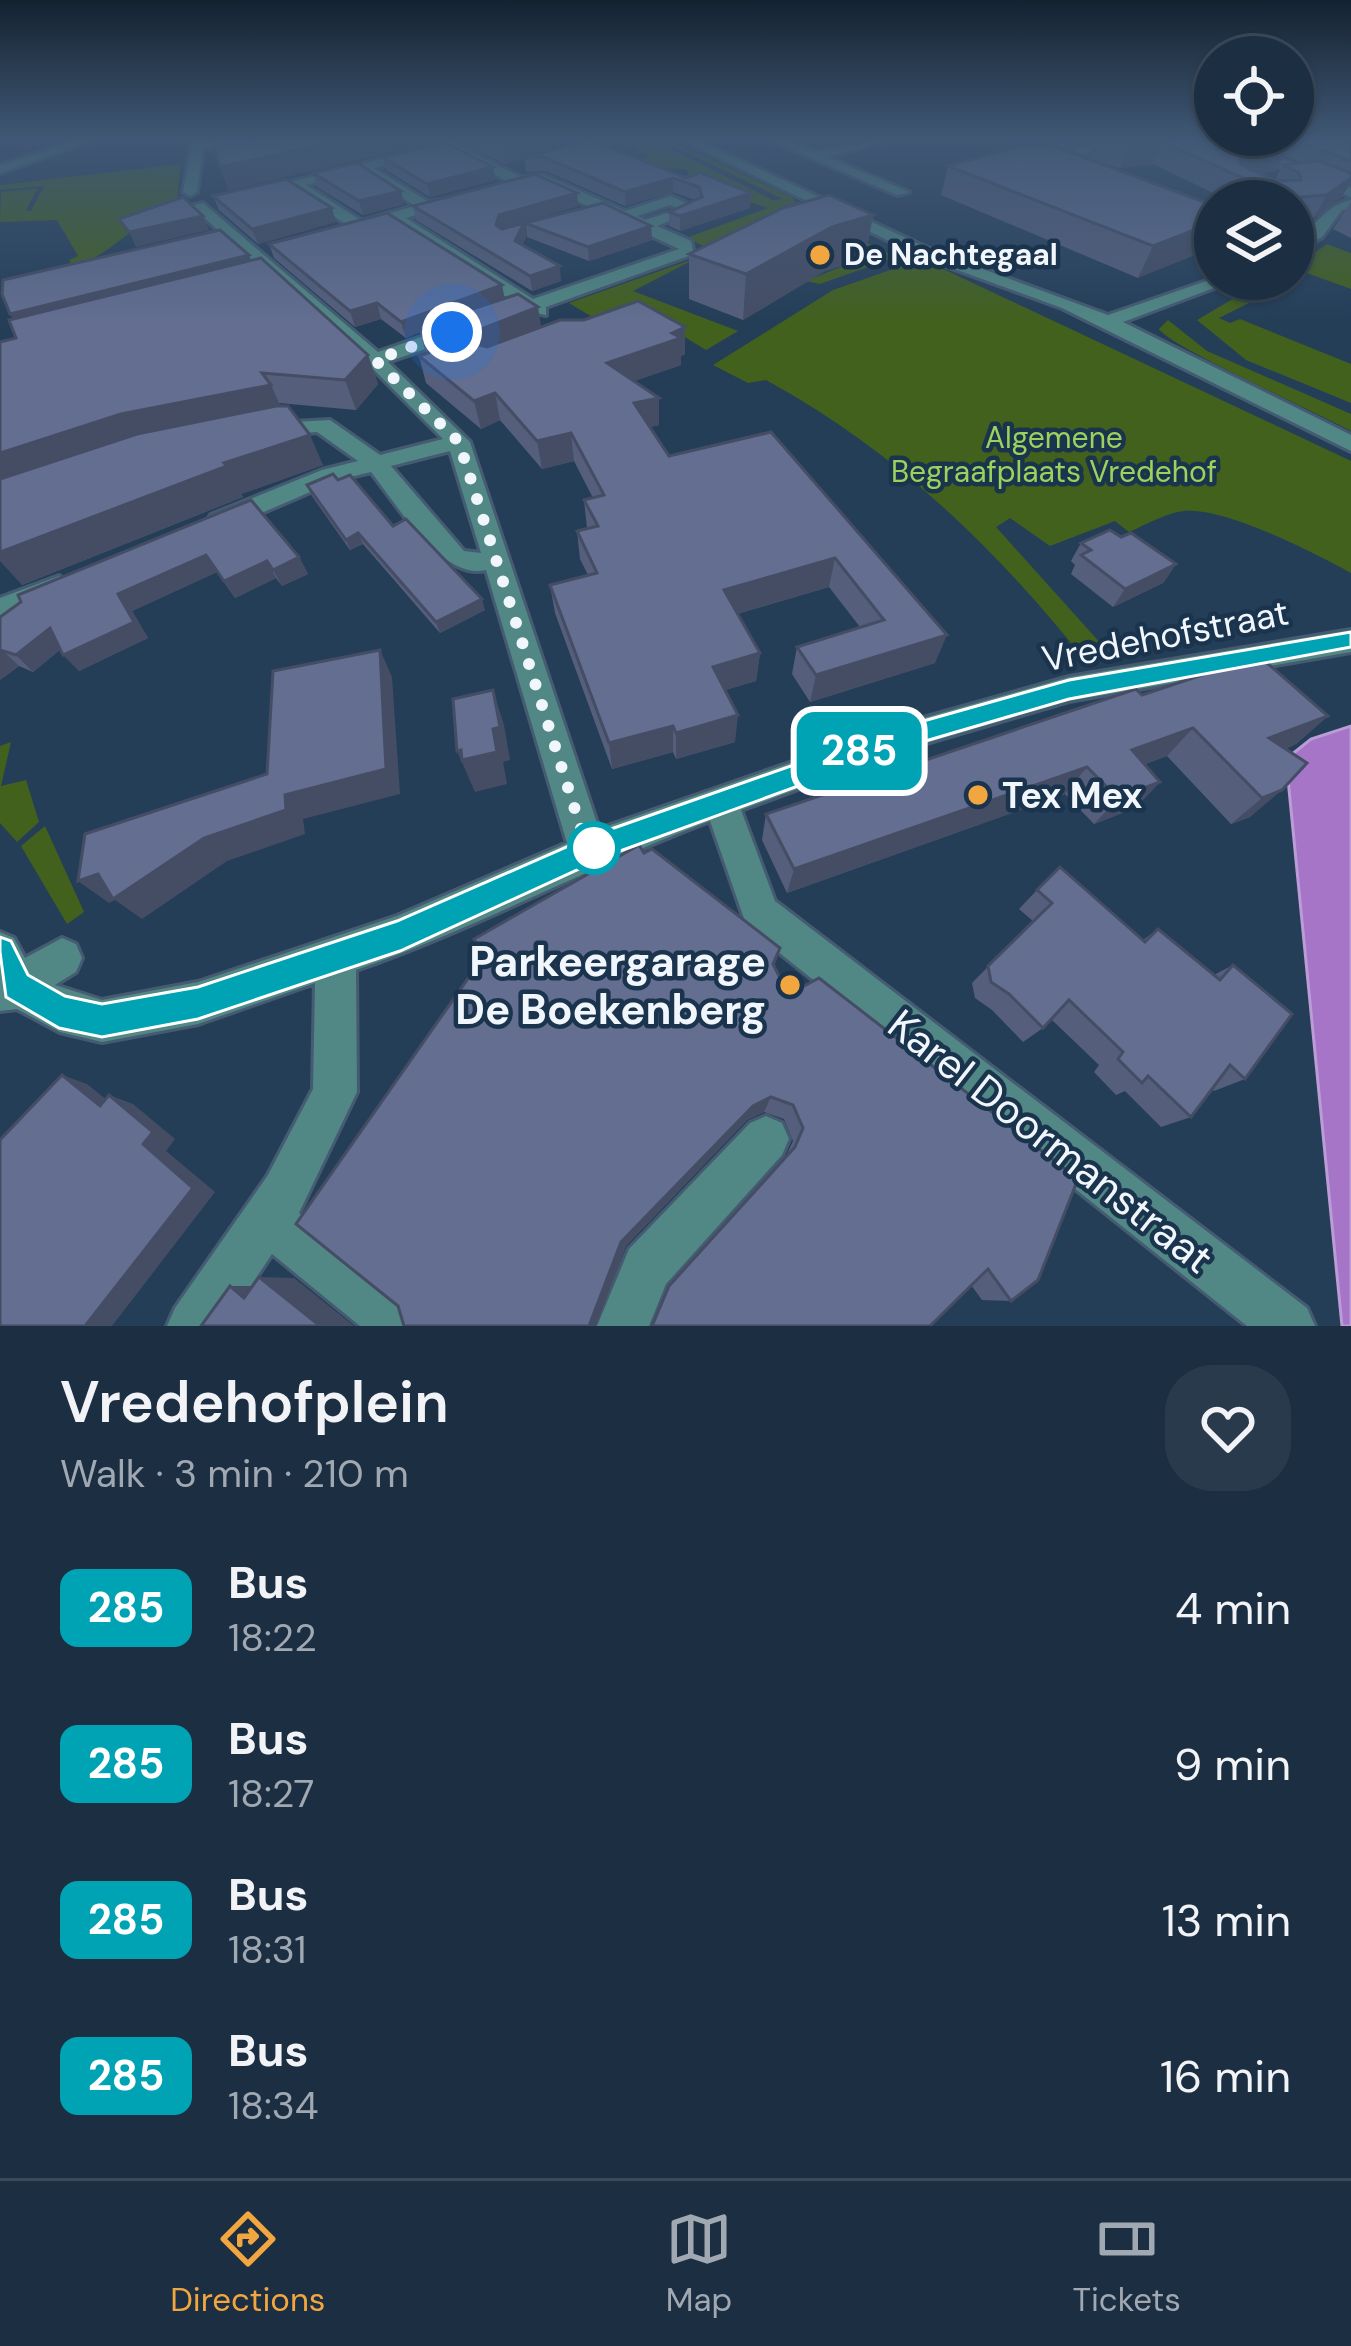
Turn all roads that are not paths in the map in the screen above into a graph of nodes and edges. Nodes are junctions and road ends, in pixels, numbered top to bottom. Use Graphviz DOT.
graph roads {
  1 [pos="202,199"];
  2 [pos="318,199"];
  3 [pos="414,199"];
  4 [pos="460,199"];
  5 [pos="587,199"];
  6 [pos="823,199"];
  7 [pos="1351,204"];
  8 [pos="606,207"];
  9 [pos="428,208"];
  10 [pos="587,213"];
  11 [pos="624,216"];
  12 [pos="394,217"];
  13 [pos="644,225"];
  14 [pos="360,226"];
  15 [pos="339,232"];
  16 [pos="1314,235"];
  17 [pos="1194,295"];
  18 [pos="1194,299"];
  19 [pos="529,305"];
  20 [pos="559,322"];
  21 [pos="1104,328"];
  22 [pos="1129,332"];
  23 [pos="375,360"];
  24 [pos="1190,367"];
  25 [pos="242,434"];
  26 [pos="459,442"];
  27 [pos="1351,444"];
  28 [pos="375,462"];
  29 [pos="203,528"];
  30 [pos="496,558"];
  31 [pos="73,580"];
  32 [pos="2,610"];
  33 [pos="1351,641"];
  34 [pos="720,799"];
  35 [pos="588,851"];
  36 [pos="62,958"];
  37 [pos="336,959"];
  38 [pos="6,978"];
  39 [pos="766,1139"];
  40 [pos="267,1218"];
  41 [pos="1282,1323"];
  42 [pos="194,1326"];
  43 [pos="401,1326"];
  44 [pos="623,1326"];
  1 -- 23 [label="street"];
  2 -- 14 [label="street"];
  3 -- 9 [label="street"];
  4 -- 9 [label="street"];
  5 -- 8 [label="street"];
  6 -- 21 [label="street"];
  7 -- 16 [label="street"];
  8 -- 10 [label="street"];
  8 -- 11 [label="street"];
  9 -- 12 [label="street"];
  11 -- 13 [label="street"];
  11 -- 13 [label="street"];
  12 -- 14 [label="street"];
  12 -- 19 [label="street"];
  13 -- 19 [label="street"];
  14 -- 15 [label="street"];
  17 -- 21 [label="street"];
  18 -- 22 [label="street"];
  19 -- 20 [label="street"];
  19 -- 23 [label="street"];
  21 -- 22 [label="street"];
  21 -- 24 [label="street"];
  22 -- 24 [label="street"];
  23 -- 26 [label="street"];
  24 -- 27 [label="street"];
  25 -- 28 [label="street"];
  26 -- 28 [label="street"];
  26 -- 30 [label="street"];
  28 -- 29 [label="street"];
  28 -- 30 [label="street"];
  30 -- 35 [label="street"];
  31 -- 32 [label="street"];
  33 -- 34 [label="street, Vredehofstraat"];
  34 -- 35 [label="street, Vredehofstraat"];
  34 -- 41 [label="street, Karel Doormanstraat"];
  35 -- 37 [label="street, Vredehofstraat"];
  36 -- 38 [label="street"];
  37 -- 38 [label="street, Vredehofstraat"];
  37 -- 40 [label="street"];
  39 -- 44 [label="street"];
  40 -- 42 [label="street"];
  40 -- 43 [label="street"];
}
